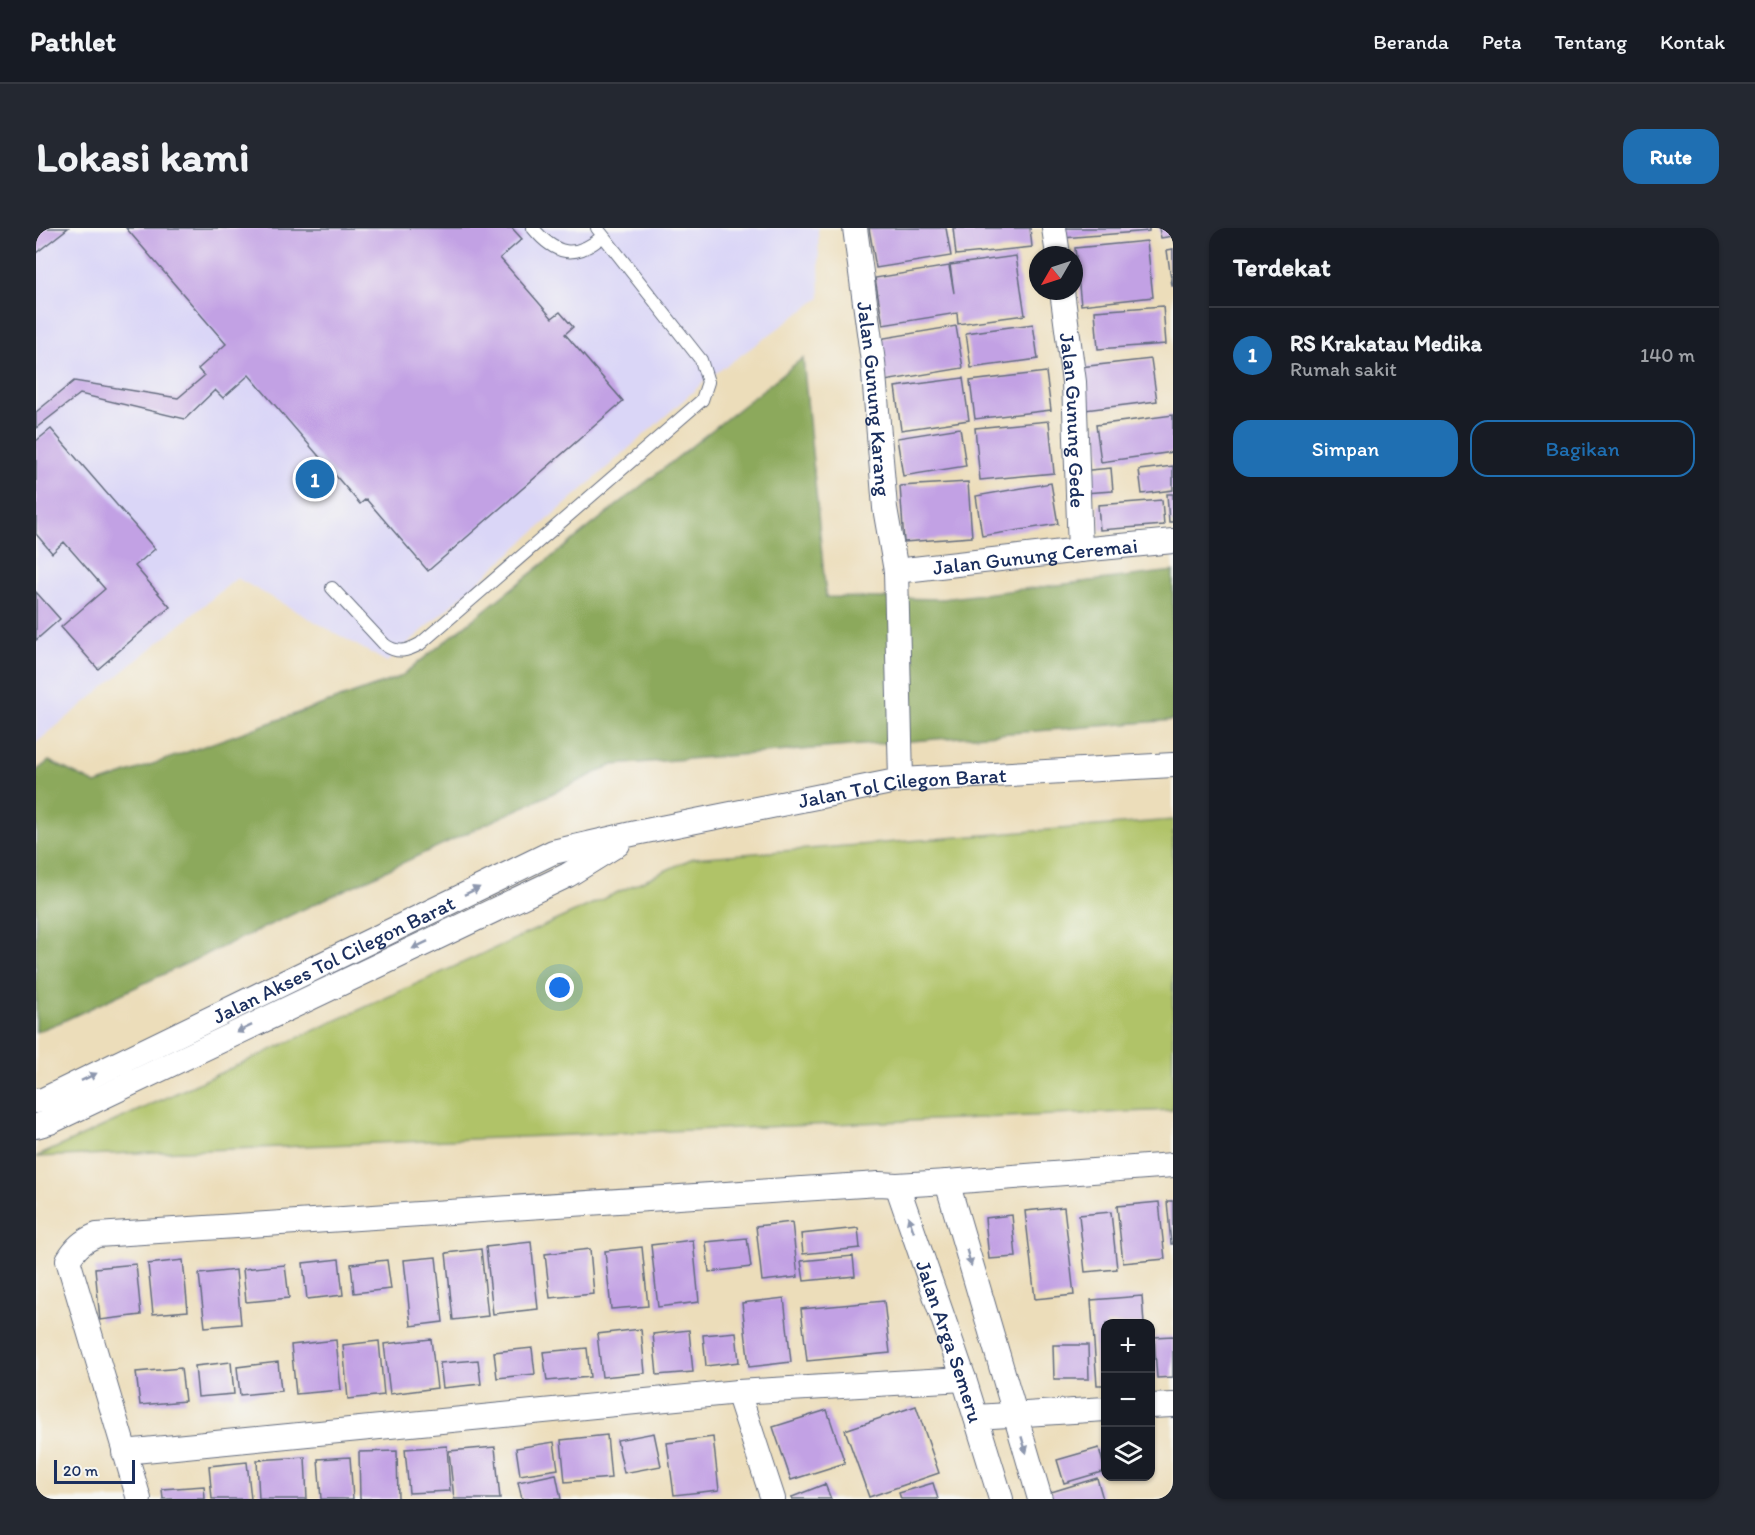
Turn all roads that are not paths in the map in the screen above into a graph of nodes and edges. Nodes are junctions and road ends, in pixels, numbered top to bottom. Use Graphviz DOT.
graph roads {
  1 [pos="533,228"];
  2 [pos="855,228"];
  3 [pos="1054,228"];
  4 [pos="600,232"];
  5 [pos="1057,246"];
  6 [pos="1063,300"];
  7 [pos="1173,541"];
  8 [pos="1080,550"];
  9 [pos="896,571"];
  10 [pos="332,588"];
  11 [pos="1173,765"];
  12 [pos="901,780"];
  13 [pos="636,833"];
  14 [pos="36,1101"];
  15 [pos="36,1126"];
  16 [pos="1173,1165"];
  17 [pos="947,1182"];
  18 [pos="897,1185"];
  19 [pos="964,1379"];
  20 [pos="738,1392"];
  21 [pos="1173,1405"];
  22 [pos="1155,1406"];
  23 [pos="1101,1409"];
  24 [pos="1015,1414"];
  25 [pos="976,1418"];
  26 [pos="124,1452"];
  27 [pos="138,1499"];
  28 [pos="773,1499"];
  29 [pos="1001,1499"];
  30 [pos="1040,1499"];
  1 -- 4 [label="lane"];
  2 -- 9 [label="street, Jalan Gunung Karang"];
  3 -- 5 [label="street"];
  4 -- 10 [label="lane"];
  6 -- 8 [label="street, Jalan Gunung Gede"];
  7 -- 8 [label="street, Jalan Gunung Ceremai"];
  8 -- 9 [label="street, Jalan Gunung Ceremai"];
  9 -- 12 [label="street, Jalan Gunung Karang"];
  11 -- 12 [label="street, Jalan Tol Cilegon Barat"];
  12 -- 13 [label="street, Jalan Tol Cilegon Barat"];
  14 -- 13 [label="street, Jalan Akses Tol Cilegon Barat, one-way"];
  13 -- 15 [label="street, one-way"];
  16 -- 17 [label="street"];
  17 -- 18 [label="street"];
  17 -- 24 [label="street, Jalan Arga Semeru, one-way"];
  19 -- 18 [label="street, Jalan Arga Semeru, one-way"];
  18 -- 26 [label="street"];
  19 -- 20 [label="street"];
  19 -- 25 [label="street, Jalan Arga Semeru"];
  20 -- 26 [label="street"];
  20 -- 28 [label="street"];
  21 -- 22 [label="street"];
  23 -- 24 [label="street"];
  24 -- 25 [label="street"];
  24 -- 30 [label="street, Jalan Arga Semeru, one-way"];
  25 -- 29 [label="street, Jalan Arga Semeru"];
  26 -- 27 [label="street"];
}
